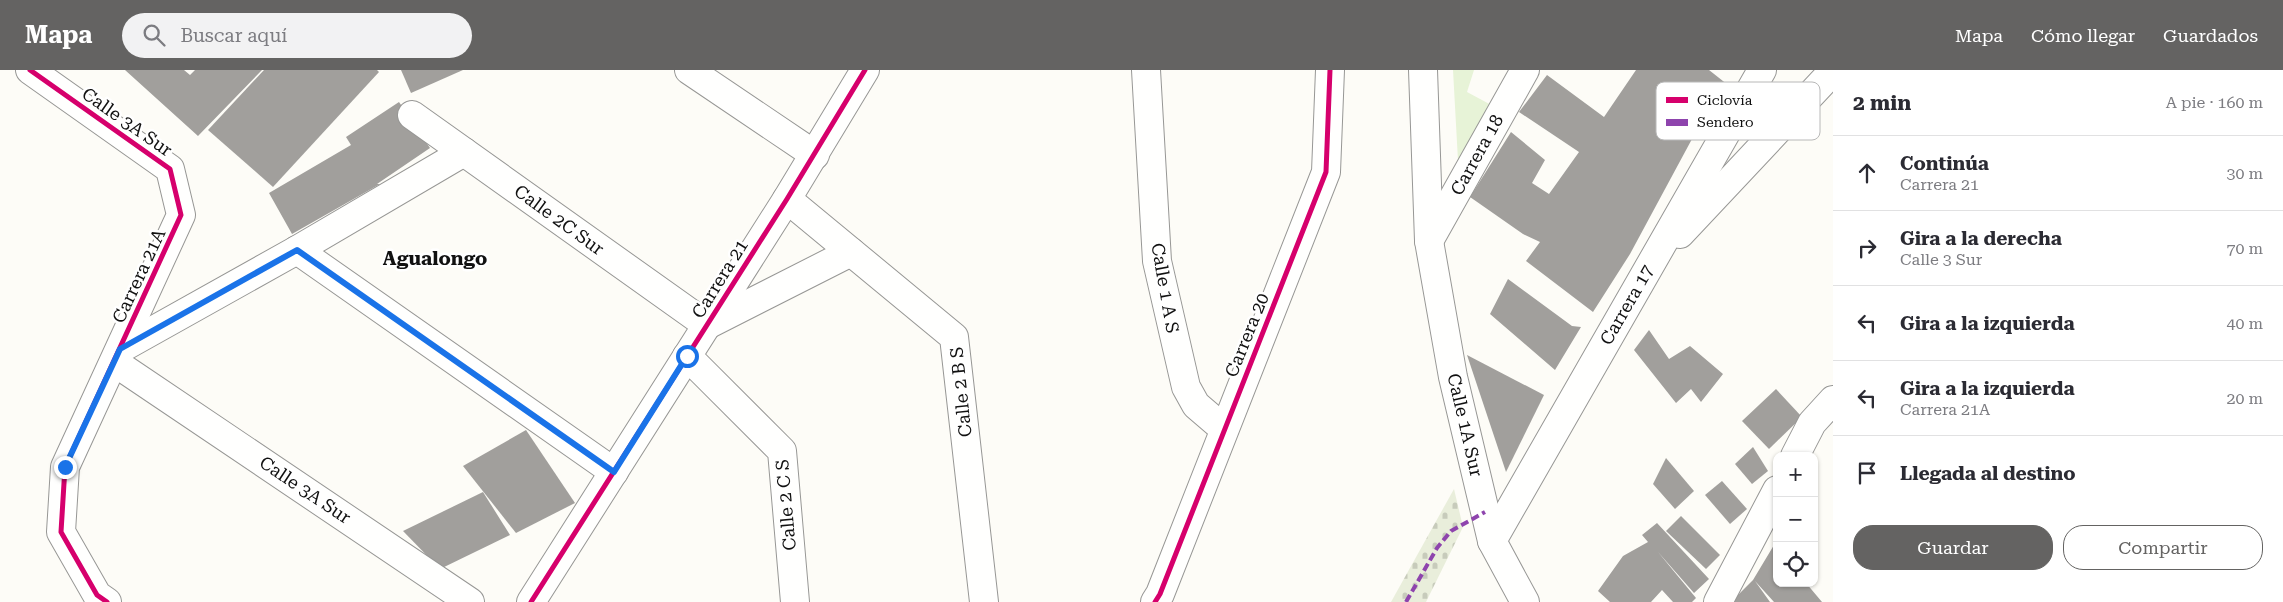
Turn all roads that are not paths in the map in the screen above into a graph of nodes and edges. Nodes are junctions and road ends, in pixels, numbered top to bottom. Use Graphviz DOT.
graph roads {
  1 [pos="30,70"];
  2 [pos="689,70"];
  3 [pos="865,70"];
  4 [pos="1146,70"];
  5 [pos="1330,70"];
  6 [pos="1423,70"];
  7 [pos="1525,70"];
  8 [pos="1762,70"];
  9 [pos="1833,71"];
  10 [pos="1755,82"];
  11 [pos="1820,85"];
  12 [pos="412,115"];
  13 [pos="1722,140"];
  14 [pos="1768,140"];
  15 [pos="464,152"];
  16 [pos="815,155"];
  17 [pos="787,199"];
  18 [pos="181,215"];
  19 [pos="1429,241"];
  20 [pos="297,250"];
  21 [pos="851,252"];
  22 [pos="1650,266"];
  23 [pos="707,325"];
  24 [pos="117,355"];
  25 [pos="687,356"];
  26 [pos="1833,400"];
  27 [pos="1224,430"];
  28 [pos="1797,452"];
  29 [pos="614,472"];
  30 [pos="1773,497"];
  31 [pos="1492,541"];
  32 [pos="1152,599"];
  33 [pos="96,600"];
  34 [pos="470,602"];
  35 [pos="532,602"];
  36 [pos="795,602"];
  37 [pos="984,602"];
  38 [pos="1524,602"];
  39 [pos="1718,602"];
  1 -- 18 [label="street, Calle 3A Sur"];
  2 -- 16 [label="street"];
  3 -- 16 [label="street, Carrera 21"];
  4 -- 27 [label="street, Calle 1 A S"];
  5 -- 27 [label="street, Carrera 20"];
  6 -- 19 [label="street"];
  7 -- 19 [label="street, Carrera 18"];
  8 -- 10 [label="street, Carrera 17"];
  9 -- 11 [label="street"];
  12 -- 15 [label="street, Calle 2C Sur"];
  13 -- 22 [label="street, Carrera 17"];
  14 -- 22 [label="street"];
  15 -- 20 [label="street"];
  15 -- 23 [label="street, Calle 2C Sur"];
  16 -- 17 [label="street, Carrera 21"];
  17 -- 21 [label="street, Calle 2 B S"];
  17 -- 23 [label="street, Carrera 21"];
  18 -- 24 [label="street, Carrera 21A"];
  19 -- 31 [label="street, Calle 1A Sur"];
  20 -- 24 [label="street"];
  20 -- 29 [label="street"];
  21 -- 23 [label="street"];
  21 -- 37 [label="street, Calle 2 B S"];
  22 -- 31 [label="street, Carrera 17"];
  23 -- 25 [label="street, Carrera 21"];
  24 -- 33 [label="street, Carrera 21A"];
  24 -- 34 [label="street, Calle 3A Sur"];
  25 -- 29 [label="street, Carrera 21"];
  25 -- 36 [label="street, Calle 2 C S"];
  26 -- 28 [label="street"];
  27 -- 32 [label="street, Carrera 20"];
  29 -- 35 [label="street, Carrera 21"];
  30 -- 39 [label="street"];
  31 -- 38 [label="street, Calle 1A Sur"];
}
